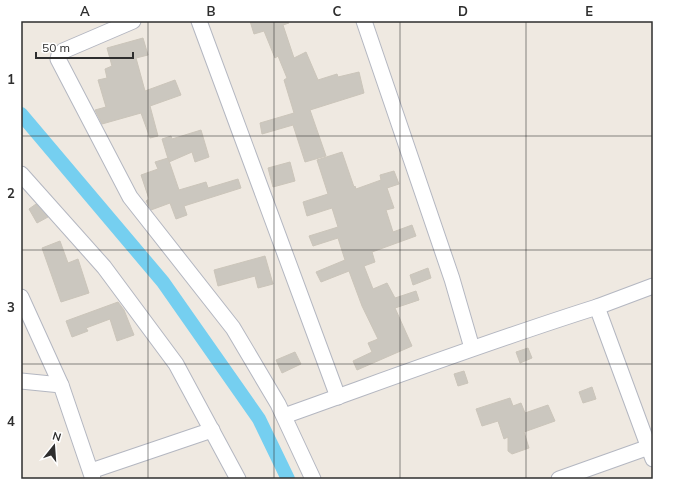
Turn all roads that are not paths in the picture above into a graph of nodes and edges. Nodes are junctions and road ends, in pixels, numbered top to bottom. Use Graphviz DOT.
graph roads {
  1 [pos="133,21"];
  2 [pos="199,21"];
  3 [pos="364,21"];
  4 [pos="21,174"];
  5 [pos="653,286"];
  6 [pos="21,297"];
  7 [pos="598,307"];
  8 [pos="472,348"];
  9 [pos="21,381"];
  10 [pos="61,385"];
  11 [pos="338,397"];
  12 [pos="284,416"];
  13 [pos="212,430"];
  14 [pos="651,453"];
  15 [pos="92,475"];
  16 [pos="238,479"];
  17 [pos="313,479"];
  18 [pos="559,479"];
  1 -- 12 [label="street"];
  2 -- 11 [label="street"];
  3 -- 8 [label="street"];
  4 -- 13 [label="street"];
  5 -- 7 [label="street"];
  6 -- 10 [label="street"];
  7 -- 8 [label="street"];
  7 -- 14 [label="street"];
  8 -- 11 [label="street"];
  9 -- 10 [label="street"];
  10 -- 15 [label="street"];
  11 -- 12 [label="street"];
  12 -- 17 [label="street"];
  13 -- 15 [label="street"];
  13 -- 16 [label="street"];
  14 -- 18 [label="street"];
}
